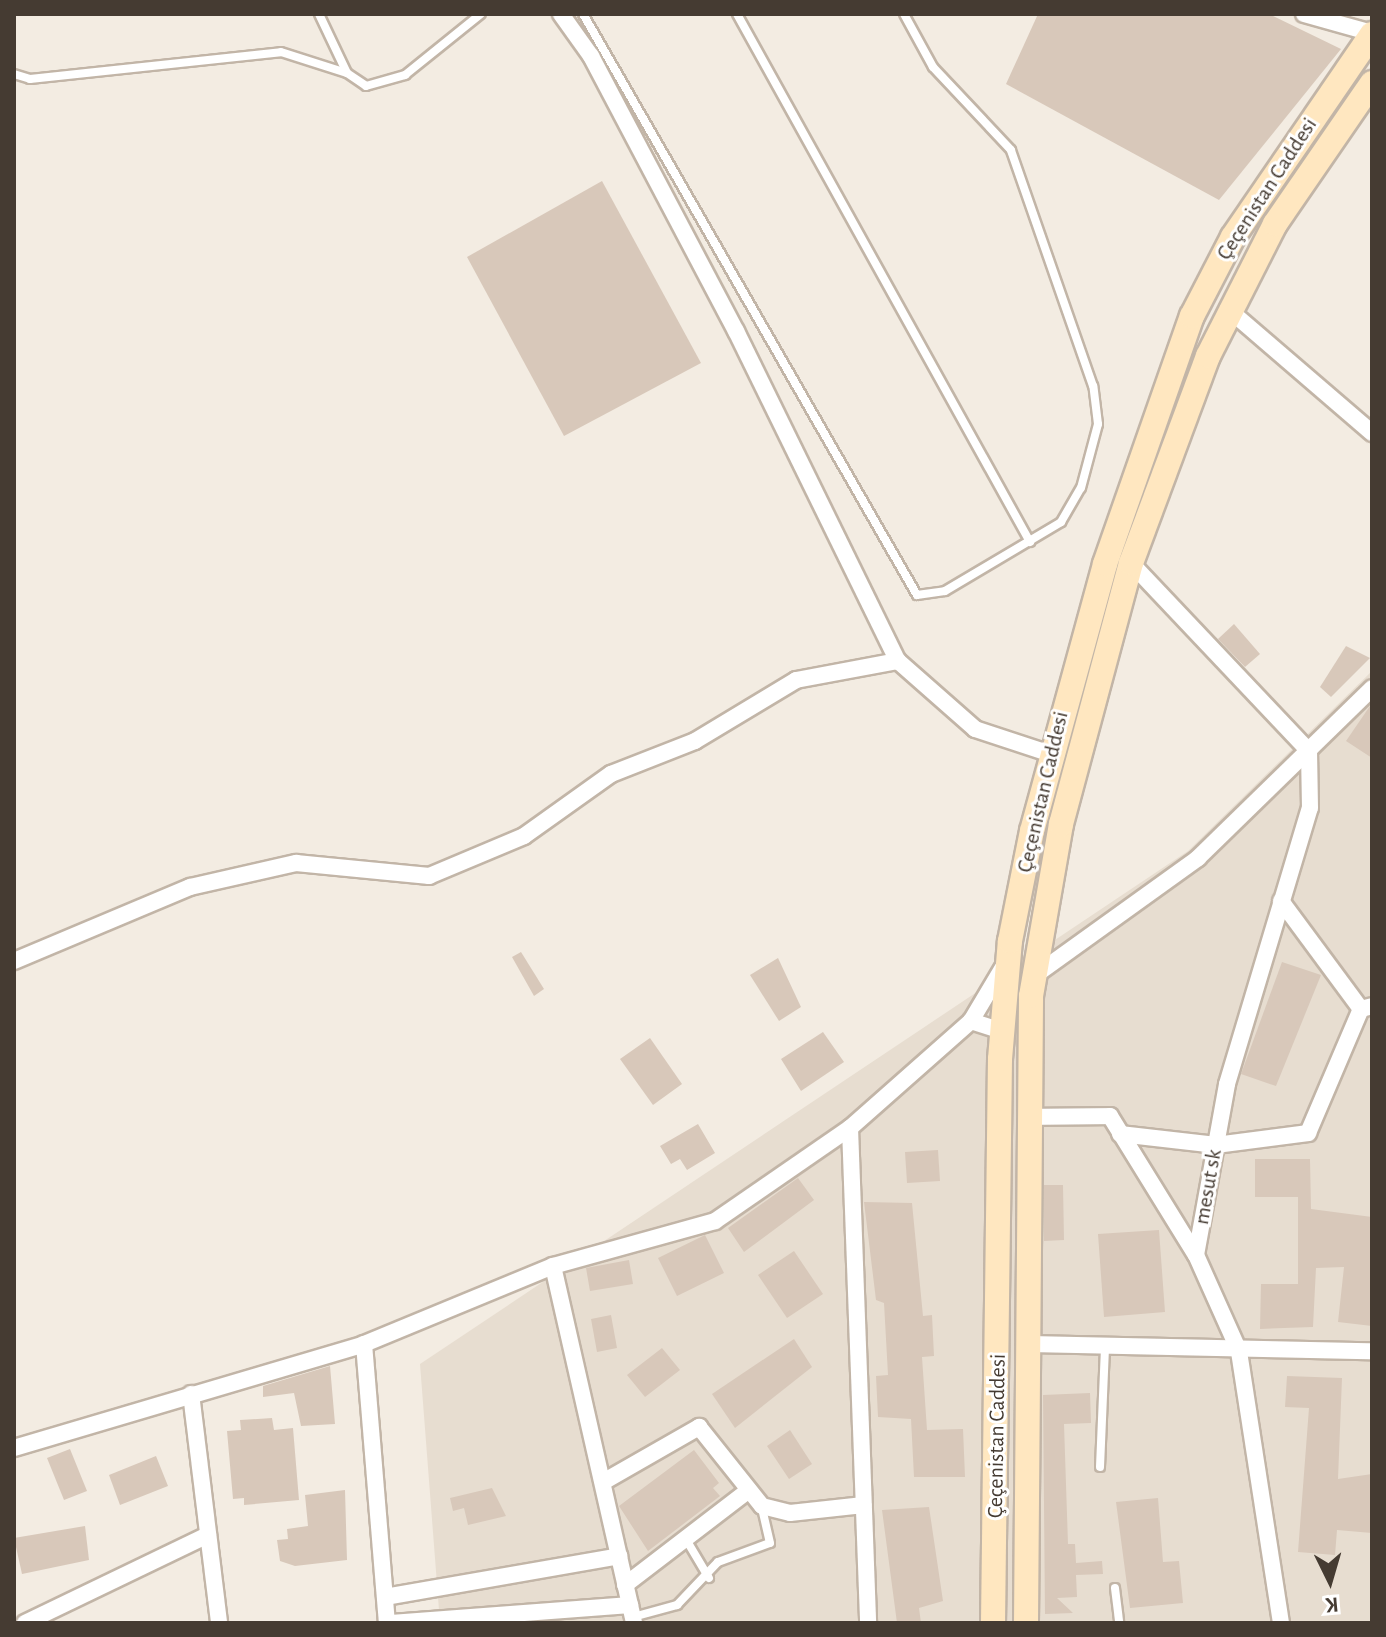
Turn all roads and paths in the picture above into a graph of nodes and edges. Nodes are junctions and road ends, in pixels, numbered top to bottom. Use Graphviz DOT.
graph roads {
  1 [pos="319,14"];
  2 [pos="481,14"];
  3 [pos="561,14"];
  4 [pos="583,14"];
  5 [pos="737,14"];
  6 [pos="904,14"];
  7 [pos="1304,14"];
  8 [pos="1372,34"];
  9 [pos="347,73"];
  10 [pos="14,74"];
  11 [pos="1372,83"];
  12 [pos="1228,309"];
  13 [pos="1372,433"];
  14 [pos="1030,542"];
  15 [pos="1131,563"];
  16 [pos="898,661"];
  17 [pos="1372,688"];
  18 [pos="1309,751"];
  19 [pos="1051,754"];
  20 [pos="1281,901"];
  21 [pos="1009,957"];
  22 [pos="14,961"];
  23 [pos="1034,976"];
  24 [pos="1366,1007"];
  25 [pos="971,1021"];
  26 [pos="1002,1031"];
  27 [pos="1028,1117"];
  28 [pos="850,1128"];
  29 [pos="1120,1134"];
  30 [pos="1216,1145"];
  31 [pos="1196,1255"];
  32 [pos="553,1266"];
  33 [pos="364,1344"];
  34 [pos="1026,1344"];
  35 [pos="1105,1346"];
  36 [pos="1239,1351"];
  37 [pos="1372,1351"];
  38 [pos="191,1394"];
  39 [pos="14,1448"];
  40 [pos="1100,1467"];
  41 [pos="603,1482"];
  42 [pos="749,1490"];
  43 [pos="864,1505"];
  44 [pos="762,1506"];
  45 [pos="208,1535"];
  46 [pos="687,1541"];
  47 [pos="619,1556"];
  48 [pos="709,1578"];
  49 [pos="625,1585"];
  50 [pos="1115,1588"];
  51 [pos="385,1597"];
  52 [pos="632,1615"];
  53 [pos="25,1623"];
  54 [pos="219,1623"];
  55 [pos="389,1623"];
  56 [pos="868,1623"];
  57 [pos="993,1623"];
  58 [pos="1026,1623"];
  59 [pos="1119,1623"];
  60 [pos="1281,1623"];
  1 -- 9 [label="lane"];
  2 -- 9 [label="lane"];
  3 -- 16 [label="street"];
  4 -- 14 [label="lane"];
  5 -- 14 [label="lane"];
  6 -- 14 [label="lane"];
  7 -- 8 [label="street"];
  8 -- 19 [label="main road, Çeçenistan Caddesi"];
  9 -- 10 [label="lane"];
  11 -- 12 [label="main road, Çeçenistan Caddesi"];
  12 -- 13 [label="street"];
  12 -- 15 [label="main road, Çeçenistan Caddesi"];
  15 -- 18 [label="street"];
  15 -- 23 [label="main road, Çeçenistan Caddesi"];
  16 -- 19 [label="street"];
  16 -- 22 [label="street"];
  17 -- 18 [label="street"];
  18 -- 20 [label="street, mesut sk"];
  18 -- 23 [label="street"];
  19 -- 21 [label="main road, Çeçenistan Caddesi"];
  20 -- 24 [label="street"];
  20 -- 30 [label="street, mesut sk"];
  21 -- 25 [label="street"];
  21 -- 26 [label="main road, Çeçenistan Caddesi"];
  23 -- 27 [label="main road, Çeçenistan Caddesi"];
  24 -- 30 [label="street"];
  25 -- 26 [label="street"];
  25 -- 28 [label="street"];
  26 -- 57 [label="main road, Çeçenistan Caddesi"];
  27 -- 29 [label="street"];
  27 -- 34 [label="main road, Çeçenistan Caddesi"];
  28 -- 32 [label="street"];
  28 -- 43 [label="street"];
  29 -- 30 [label="street"];
  29 -- 31 [label="street"];
  30 -- 31 [label="street, mesut sk"];
  31 -- 36 [label="street, mesut sk"];
  32 -- 33 [label="street"];
  32 -- 41 [label="street"];
  33 -- 38 [label="street"];
  33 -- 51 [label="street"];
  34 -- 35 [label="street"];
  34 -- 58 [label="main road, Çeçenistan Caddesi"];
  35 -- 36 [label="street"];
  35 -- 40 [label="lane"];
  36 -- 37 [label="street"];
  36 -- 60 [label="street, mesut sk"];
  38 -- 39 [label="street"];
  38 -- 45 [label="street"];
  41 -- 42 [label="street"];
  41 -- 47 [label="street"];
  42 -- 44 [label="street"];
  42 -- 46 [label="street"];
  43 -- 44 [label="street"];
  43 -- 56 [label="street"];
  44 -- 48 [label="lane"];
  45 -- 53 [label="street"];
  45 -- 54 [label="street"];
  46 -- 48 [label="lane"];
  46 -- 49 [label="street"];
  47 -- 49 [label="street"];
  47 -- 51 [label="street"];
  48 -- 52 [label="lane"];
  49 -- 52 [label="street"];
  50 -- 59 [label="lane"];
  51 -- 55 [label="street"];
  52 -- 55 [label="street"];
}
